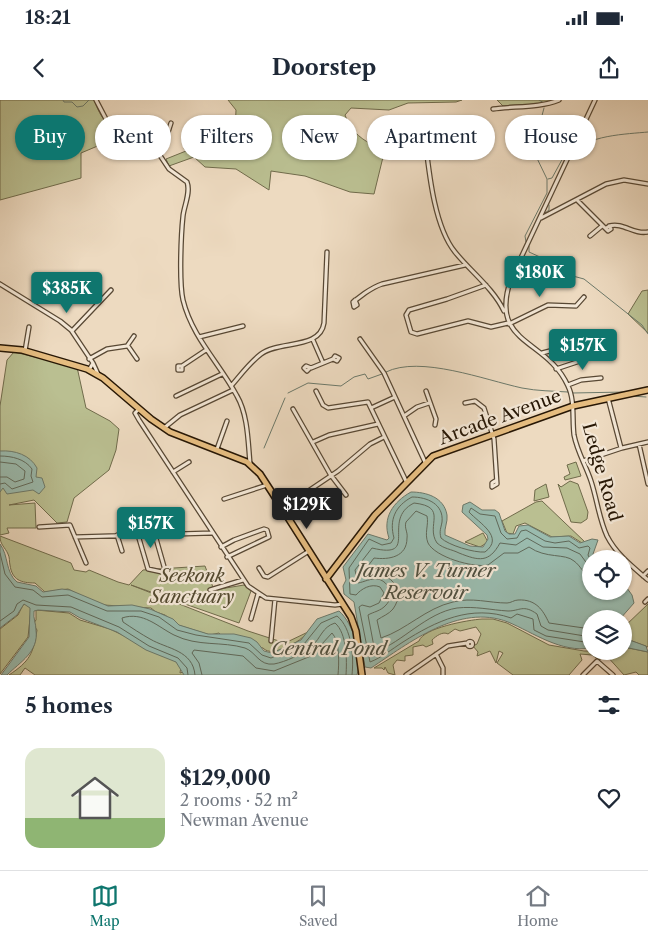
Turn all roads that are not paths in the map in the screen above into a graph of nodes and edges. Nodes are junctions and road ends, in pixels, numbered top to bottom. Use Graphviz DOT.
graph roads {
  1 [pos="96,100"];
  2 [pos="559,100"];
  3 [pos="594,100"];
  4 [pos="493,109"];
  5 [pos="105,115"];
  6 [pos="164,160"];
  7 [pos="429,160"];
  8 [pos="648,184"];
  9 [pos="577,200"];
  10 [pos="540,219"];
  11 [pos="606,227"];
  12 [pos="648,232"];
  13 [pos="590,236"];
  14 [pos="327,252"];
  15 [pos="465,265"];
  16 [pos="0,284"];
  17 [pos="486,285"];
  18 [pos="111,290"];
  19 [pos="584,297"];
  20 [pos="355,300"];
  21 [pos="506,302"];
  22 [pos="500,304"];
  23 [pos="506,314"];
  24 [pos="508,324"];
  25 [pos="243,326"];
  26 [pos="29,327"];
  27 [pos="72,331"];
  28 [pos="134,336"];
  29 [pos="199,337"];
  30 [pos="360,338"];
  31 [pos="313,340"];
  32 [pos="573,345"];
  33 [pos="128,346"];
  34 [pos="0,348"];
  35 [pos="206,350"];
  36 [pos="25,351"];
  37 [pos="542,353"];
  38 [pos="90,359"];
  39 [pos="137,359"];
  40 [pos="333,359"];
  41 [pos="580,361"];
  42 [pos="92,363"];
  43 [pos="323,363"];
  44 [pos="182,366"];
  45 [pos="310,368"];
  46 [pos="556,369"];
  47 [pos="89,370"];
  48 [pos="98,374"];
  49 [pos="222,374"];
  50 [pos="601,378"];
  51 [pos="568,385"];
  52 [pos="232,388"];
  53 [pos="648,390"];
  54 [pos="316,391"];
  55 [pos="426,391"];
  56 [pos="648,394"];
  57 [pos="176,396"];
  58 [pos="395,398"];
  59 [pos="608,398"];
  60 [pos="429,402"];
  61 [pos="465,403"];
  62 [pos="572,406"];
  63 [pos="371,408"];
  64 [pos="293,409"];
  65 [pos="138,411"];
  66 [pos="404,416"];
  67 [pos="227,421"];
  68 [pos="378,424"];
  69 [pos="434,425"];
  70 [pos="163,428"];
  71 [pos="492,433"];
  72 [pos="384,437"];
  73 [pos="313,442"];
  74 [pos="648,442"];
  75 [pos="639,444"];
  76 [pos="621,448"];
  77 [pos="217,449"];
  78 [pos="583,461"];
  79 [pos="189,462"];
  80 [pos="425,462"];
  81 [pos="250,464"];
  82 [pos="173,472"];
  83 [pos="332,476"];
  84 [pos="406,481"];
  85 [pos="495,481"];
  86 [pos="648,484"];
  87 [pos="267,485"];
  88 [pos="346,495"];
  89 [pos="224,499"];
  90 [pos="283,508"];
  91 [pos="39,527"];
  92 [pos="212,533"];
  93 [pos="117,535"];
  94 [pos="138,535"];
  95 [pos="155,535"];
  96 [pos="75,537"];
  97 [pos="221,547"];
  98 [pos="122,551"];
  99 [pos="309,551"];
  100 [pos="227,556"];
  101 [pos="86,563"];
  102 [pos="259,568"];
  103 [pos="648,571"];
  104 [pos="643,576"];
  105 [pos="326,579"];
  106 [pos="243,580"];
  107 [pos="648,580"];
  108 [pos="210,590"];
  109 [pos="258,594"];
  110 [pos="275,599"];
  111 [pos="343,604"];
  112 [pos="251,619"];
  113 [pos="271,640"];
  114 [pos="467,643"];
  115 [pos="436,654"];
  116 [pos="585,674"];
  117 [pos="362,675"];
  118 [pos="406,675"];
  119 [pos="443,675"];
  120 [pos="613,675"];
  1 -- 5 [label="street"];
  2 -- 4 [label="street"];
  3 -- 10 [label="street"];
  6 -- 29 [label="street"];
  7 -- 15 [label="street"];
  8 -- 9 [label="street"];
  9 -- 10 [label="street"];
  9 -- 11 [label="street"];
  10 -- 21 [label="street"];
  11 -- 12 [label="street"];
  11 -- 13 [label="street"];
  14 -- 31 [label="street"];
  15 -- 17 [label="street"];
  15 -- 20 [label="street"];
  16 -- 27 [label="street"];
  17 -- 22 [label="street"];
  17 -- 24 [label="street"];
  18 -- 27 [label="street"];
  19 -- 24 [label="street"];
  21 -- 22 [label="street"];
  21 -- 23 [label="street"];
  22 -- 23 [label="street"];
  23 -- 24 [label="street"];
  24 -- 37 [label="street, Ledge Road"];
  25 -- 29 [label="street"];
  26 -- 36 [label="street"];
  27 -- 38 [label="street"];
  28 -- 33 [label="street"];
  29 -- 35 [label="street"];
  30 -- 58 [label="street"];
  31 -- 43 [label="street"];
  31 -- 52 [label="street"];
  32 -- 37 [label="street"];
  33 -- 38 [label="street"];
  33 -- 39 [label="street"];
  34 -- 36 [label="main road"];
  35 -- 44 [label="street"];
  35 -- 49 [label="street"];
  36 -- 47 [label="main road"];
  37 -- 46 [label="street, Ledge Road"];
  38 -- 42 [label="street"];
  40 -- 43 [label="street"];
  41 -- 46 [label="street"];
  42 -- 47 [label="street"];
  42 -- 48 [label="street"];
  43 -- 45 [label="street"];
  46 -- 51 [label="street, Ledge Road"];
  47 -- 48 [label="main road"];
  48 -- 65 [label="main road"];
  49 -- 52 [label="street"];
  49 -- 57 [label="street"];
  50 -- 51 [label="street"];
  51 -- 62 [label="street, Ledge Road"];
  52 -- 70 [label="street"];
  52 -- 81 [label="street"];
  53 -- 56 [label="street"];
  53 -- 59 [label="main road, Arcade Avenue"];
  54 -- 63 [label="street"];
  55 -- 60 [label="street"];
  58 -- 63 [label="street"];
  58 -- 66 [label="street"];
  59 -- 62 [label="main road, Arcade Avenue"];
  59 -- 76 [label="street"];
  60 -- 66 [label="street"];
  60 -- 69 [label="street"];
  61 -- 71 [label="street"];
  62 -- 71 [label="main road, Arcade Avenue"];
  62 -- 78 [label="street, Ledge Road"];
  63 -- 68 [label="street"];
  64 -- 73 [label="street"];
  65 -- 70 [label="main road"];
  65 -- 82 [label="street"];
  66 -- 80 [label="street"];
  67 -- 77 [label="street"];
  68 -- 72 [label="street"];
  68 -- 73 [label="street"];
  70 -- 77 [label="main road"];
  71 -- 80 [label="main road, Arcade Avenue"];
  71 -- 85 [label="street"];
  72 -- 83 [label="street"];
  72 -- 84 [label="street"];
  73 -- 83 [label="street"];
  74 -- 75 [label="street"];
  75 -- 76 [label="street"];
  75 -- 86 [label="street"];
  76 -- 78 [label="street"];
  77 -- 81 [label="main road"];
  78 -- 104 [label="street, Ledge Road"];
  79 -- 82 [label="street"];
  80 -- 84 [label="main road, Arcade Avenue"];
  81 -- 87 [label="main road"];
  82 -- 92 [label="street"];
  83 -- 88 [label="street"];
  83 -- 90 [label="street"];
  84 -- 105 [label="main road, Arcade Avenue"];
  87 -- 89 [label="street"];
  87 -- 90 [label="main road"];
  90 -- 99 [label="main road"];
  91 -- 96 [label="street"];
  92 -- 95 [label="street"];
  92 -- 97 [label="street"];
  93 -- 94 [label="street"];
  93 -- 96 [label="street"];
  93 -- 98 [label="street"];
  94 -- 95 [label="street"];
  94 -- 95 [label="street"];
  96 -- 101 [label="street"];
  97 -- 100 [label="street"];
  97 -- 100 [label="street"];
  99 -- 102 [label="street"];
  99 -- 105 [label="main road"];
  100 -- 106 [label="street"];
  103 -- 104 [label="street"];
  104 -- 107 [label="street, Ledge Road"];
  105 -- 111 [label="main road"];
  106 -- 108 [label="street"];
  106 -- 109 [label="street"];
  109 -- 110 [label="street"];
  109 -- 112 [label="street"];
  110 -- 111 [label="street"];
  110 -- 113 [label="street"];
  111 -- 117 [label="main road"];
  114 -- 115 [label="street"];
  115 -- 118 [label="street"];
  115 -- 119 [label="street"];
  116 -- 120 [label="street"];
}
